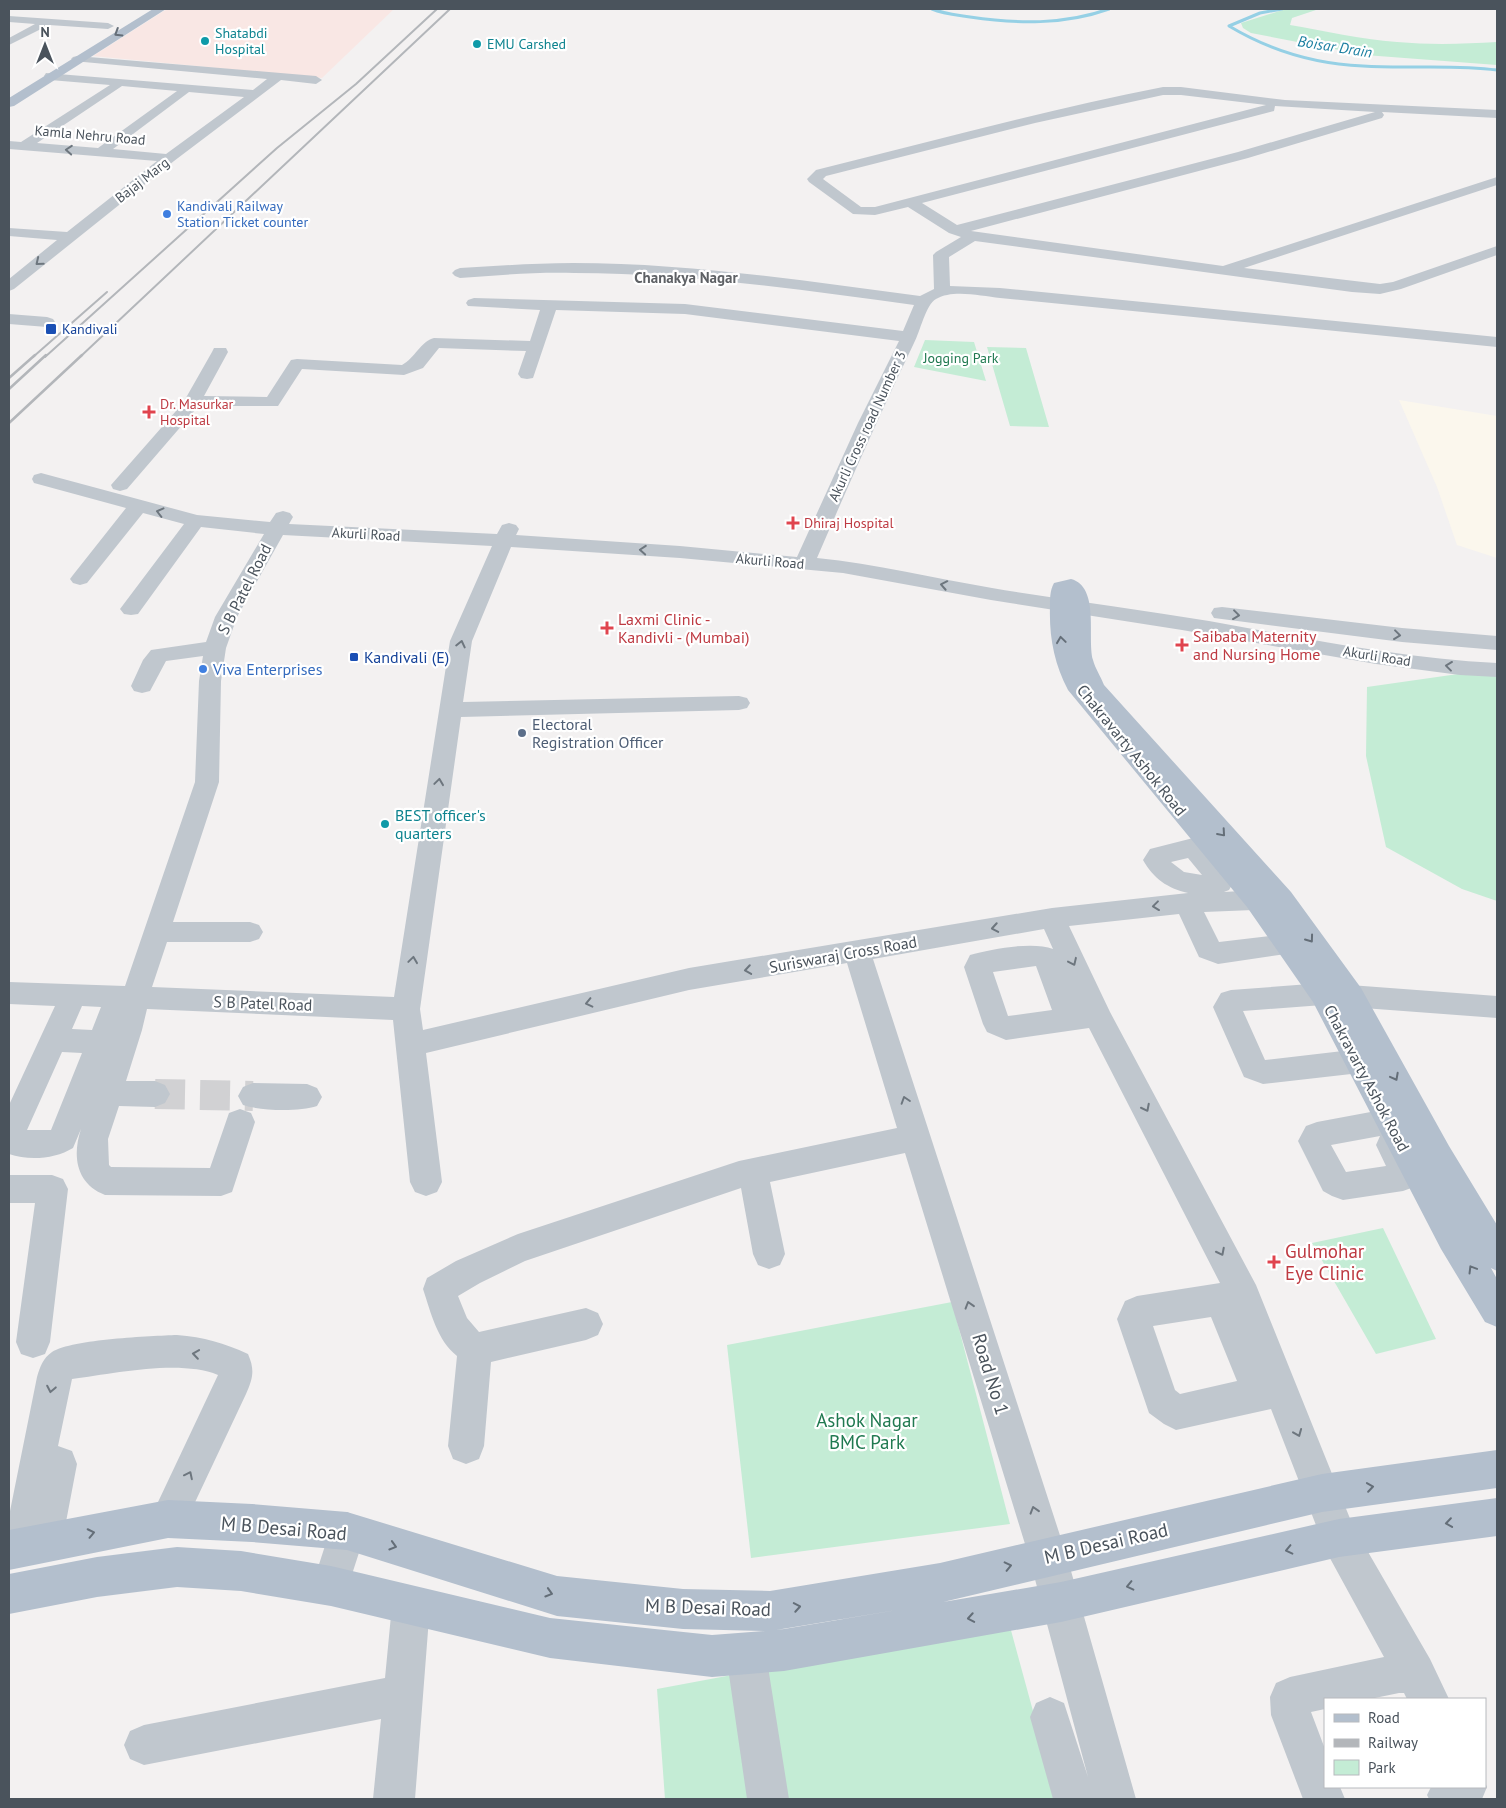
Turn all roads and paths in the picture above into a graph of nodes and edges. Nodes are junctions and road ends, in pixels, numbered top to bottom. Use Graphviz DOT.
graph roads {
  1 [pos="140,9"];
  2 [pos="160,9"];
  3 [pos="9,19"];
  4 [pos="47,22"];
  5 [pos="116,22"];
  6 [pos="93,35"];
  7 [pos="9,42"];
  8 [pos="77,59"];
  9 [pos="46,69"];
  10 [pos="232,74"];
  11 [pos="278,77"];
  12 [pos="25,79"];
  13 [pos="247,80"];
  14 [pos="316,80"];
  15 [pos="116,86"];
  16 [pos="9,89"];
  17 [pos="209,90"];
  18 [pos="184,91"];
  19 [pos="255,94"];
  20 [pos="9,103"];
  21 [pos="1285,104"];
  22 [pos="1397,109"];
  23 [pos="1497,114"];
  24 [pos="9,145"];
  25 [pos="24,146"];
  26 [pos="101,152"];
  27 [pos="170,158"];
  28 [pos="1497,181"];
  29 [pos="910,202"];
  30 [pos="954,230"];
  31 [pos="9,232"];
  32 [pos="973,236"];
  33 [pos="70,237"];
  34 [pos="1497,250"];
  35 [pos="1222,270"];
  36 [pos="460,273"];
  37 [pos="9,286"];
  38 [pos="942,291"];
  39 [pos="923,301"];
  40 [pos="474,303"];
  41 [pos="550,305"];
  42 [pos="9,320"];
  43 [pos="47,322"];
  44 [pos="909,337"];
  45 [pos="1497,342"];
  46 [pos="536,346"];
  47 [pos="220,352"];
  48 [pos="527,374"];
  49 [pos="190,405"];
  50 [pos="120,486"];
  51 [pos="138,506"];
  52 [pos="196,521"];
  53 [pos="280,523"];
  54 [pos="507,535"];
  55 [pos="806,557"];
  56 [pos="80,579"];
  57 [pos="1070,599"];
  58 [pos="132,609"];
  59 [pos="1497,643"];
  60 [pos="215,648"];
  61 [pos="1497,670"];
  62 [pos="142,686"];
  63 [pos="739,703"];
  64 [pos="1103,707"];
  65 [pos="450,710"];
  66 [pos="1201,845"];
  67 [pos="1192,896"];
  68 [pos="1269,900"];
  69 [pos="1052,918"];
  70 [pos="156,932"];
  71 [pos="250,932"];
  72 [pos="1286,944"];
  73 [pos="857,952"];
  74 [pos="9,993"];
  75 [pos="74,994"];
  76 [pos="1337,995"];
  77 [pos="127,996"];
  78 [pos="1497,1007"];
  79 [pos="406,1009"];
  80 [pos="53,1040"];
  81 [pos="101,1042"];
  82 [pos="410,1045"];
  83 [pos="1360,1061"];
  84 [pos="108,1093"];
  85 [pos="155,1094"];
  86 [pos="307,1097"];
  87 [pos="916,1137"];
  88 [pos="753,1172"];
  89 [pos="426,1182"];
  90 [pos="9,1189"];
  91 [pos="768,1254"];
  92 [pos="1497,1255"];
  93 [pos="1232,1298"];
  94 [pos="1497,1310"];
  95 [pos="586,1324"];
  96 [pos="33,1342"];
  97 [pos="475,1349"];
  98 [pos="1270,1393"];
  99 [pos="466,1446"];
  100 [pos="58,1464"];
  101 [pos="1497,1469"];
  102 [pos="1322,1493"];
  103 [pos="1497,1516"];
  104 [pos="168,1519"];
  105 [pos="347,1532"];
  106 [pos="1339,1538"];
  107 [pos="25,1547"];
  108 [pos="1048,1557"];
  109 [pos="331,1586"];
  110 [pos="9,1594"];
  111 [pos="1061,1602"];
  112 [pos="411,1605"];
  113 [pos="746,1654"];
  114 [pos="1414,1686"];
  115 [pos="404,1694"];
  116 [pos="1050,1717"];
  117 [pos="144,1745"];
  118 [pos="1112,1791"];
  119 [pos="1072,1794"];
  120 [pos="394,1799"];
  121 [pos="768,1799"];
  122 [pos="1324,1799"];
  1 -- 5 [label="main road"];
  2 -- 8 [label="main road, one-way"];
  3 -- 4 [label="street"];
  4 -- 5 [label="street"];
  4 -- 7 [label="street"];
  5 -- 6 [label="main road"];
  8 -- 9 [label="main road"];
  8 -- 10 [label="street"];
  9 -- 17 [label="street"];
  9 -- 20 [label="main road"];
  10 -- 11 [label="street"];
  10 -- 13 [label="street"];
  10 -- 17 [label="street"];
  11 -- 14 [label="street"];
  11 -- 19 [label="street, Bajaj Marg"];
  12 -- 16 [label="main road"];
  15 -- 25 [label="street"];
  17 -- 19 [label="street"];
  18 -- 26 [label="street"];
  19 -- 27 [label="street, Bajaj Marg"];
  21 -- 22 [label="street"];
  21 -- 29 [label="street"];
  21 -- 29 [label="street"];
  22 -- 23 [label="street"];
  22 -- 30 [label="street"];
  24 -- 25 [label="street, Kamla Nehru Road"];
  26 -- 25 [label="street, Kamla Nehru Road, one-way"];
  26 -- 27 [label="street, Kamla Nehru Road"];
  27 -- 33 [label="street, Bajaj Marg"];
  28 -- 35 [label="street"];
  29 -- 30 [label="street"];
  30 -- 32 [label="street"];
  31 -- 33 [label="street"];
  32 -- 35 [label="street"];
  32 -- 38 [label="street"];
  33 -- 37 [label="street, Bajaj Marg, one-way"];
  34 -- 35 [label="street"];
  36 -- 39 [label="street"];
  38 -- 39 [label="street"];
  38 -- 45 [label="street"];
  39 -- 44 [label="street, Akurli Cross road Number 3"];
  40 -- 41 [label="street"];
  41 -- 44 [label="street"];
  41 -- 46 [label="street"];
  42 -- 43 [label="street"];
  44 -- 55 [label="street, Akurli Cross road Number 3"];
  46 -- 48 [label="street"];
  46 -- 49 [label="street"];
  47 -- 49 [label="street"];
  49 -- 50 [label="street"];
  50 -- 51 [label="street, Akurli Road"];
  50 -- 53 [label="street, Akurli Road"];
  52 -- 51 [label="street, Akurli Road, one-way"];
  51 -- 56 [label="street"];
  52 -- 53 [label="street, Akurli Road"];
  52 -- 58 [label="street"];
  53 -- 54 [label="street, Akurli Road"];
  53 -- 60 [label="street, S B Patel Road"];
  54 -- 55 [label="street, Akurli Road"];
  65 -- 54 [label="street, one-way"];
  55 -- 57 [label="street, Akurli Road"];
  57 -- 59 [label="street, Akurli Road, one-way"];
  61 -- 57 [label="street, Akurli Road, one-way"];
  57 -- 64 [label="main road, Chakravarty Ashok Road"];
  60 -- 62 [label="street"];
  60 -- 70 [label="street, S B Patel Road"];
  63 -- 65 [label="street"];
  64 -- 66 [label="main road, Chakravarty Ashok Road"];
  64 -- 68 [label="main road, Chakravarty Ashok Road, one-way"];
  79 -- 65 [label="street, one-way"];
  66 -- 67 [label="street"];
  66 -- 67 [label="street"];
  66 -- 68 [label="main road, Chakravarty Ashok Road"];
  67 -- 68 [label="street, Suriswaraj Cross Road"];
  67 -- 69 [label="street, Suriswaraj Cross Road, one-way"];
  67 -- 72 [label="street"];
  68 -- 72 [label="main road, Chakravarty Ashok Road"];
  68 -- 76 [label="main road, Chakravarty Ashok Road, one-way"];
  69 -- 73 [label="street, Suriswaraj Cross Road, one-way"];
  69 -- 93 [label="street, one-way"];
  70 -- 71 [label="street"];
  70 -- 77 [label="street, S B Patel Road"];
  72 -- 76 [label="main road, Chakravarty Ashok Road"];
  73 -- 82 [label="street, Suriswaraj Cross Road, one-way"];
  87 -- 73 [label="street, Road No 1, one-way"];
  74 -- 75 [label="street"];
  75 -- 77 [label="street"];
  75 -- 80 [label="street"];
  76 -- 78 [label="street"];
  76 -- 83 [label="main road, Chakravarty Ashok Road"];
  76 -- 83 [label="street"];
  76 -- 92 [label="main road, Chakravarty Ashok Road, one-way"];
  77 -- 79 [label="street, S B Patel Road"];
  77 -- 81 [label="street"];
  77 -- 84 [label="street"];
  79 -- 82 [label="street"];
  80 -- 81 [label="street"];
  80 -- 81 [label="street"];
  82 -- 89 [label="street"];
  94 -- 83 [label="main road, Chakravarty Ashok Road, one-way"];
  84 -- 85 [label="street"];
  84 -- 86 [label="street"];
  87 -- 88 [label="street"];
  108 -- 87 [label="street, Road No 1, one-way"];
  88 -- 91 [label="street"];
  88 -- 97 [label="street"];
  90 -- 96 [label="street"];
  93 -- 98 [label="street"];
  93 -- 98 [label="street"];
  95 -- 97 [label="street"];
  97 -- 99 [label="street"];
  98 -- 102 [label="street, one-way"];
  100 -- 107 [label="street"];
  102 -- 101 [label="main road, M B Desai Road, one-way"];
  102 -- 106 [label="street"];
  102 -- 108 [label="main road, M B Desai Road"];
  103 -- 106 [label="main road, one-way"];
  104 -- 105 [label="main road, M B Desai Road"];
  107 -- 104 [label="main road, M B Desai Road, one-way"];
  104 -- 107 [label="street, one-way"];
  105 -- 108 [label="main road, M B Desai Road, one-way"];
  105 -- 109 [label="street"];
  106 -- 111 [label="main road, one-way"];
  106 -- 114 [label="street"];
  108 -- 111 [label="street, Road No 1"];
  109 -- 110 [label="main road"];
  109 -- 112 [label="main road"];
  111 -- 113 [label="main road, one-way"];
  111 -- 118 [label="street, Road No 1"];
  112 -- 113 [label="main road"];
  112 -- 115 [label="street"];
  113 -- 121 [label="street"];
  114 -- 122 [label="street"];
  115 -- 117 [label="street"];
  115 -- 120 [label="street"];
  116 -- 119 [label="street"];
  118 -- 119 [label="street"];
}
